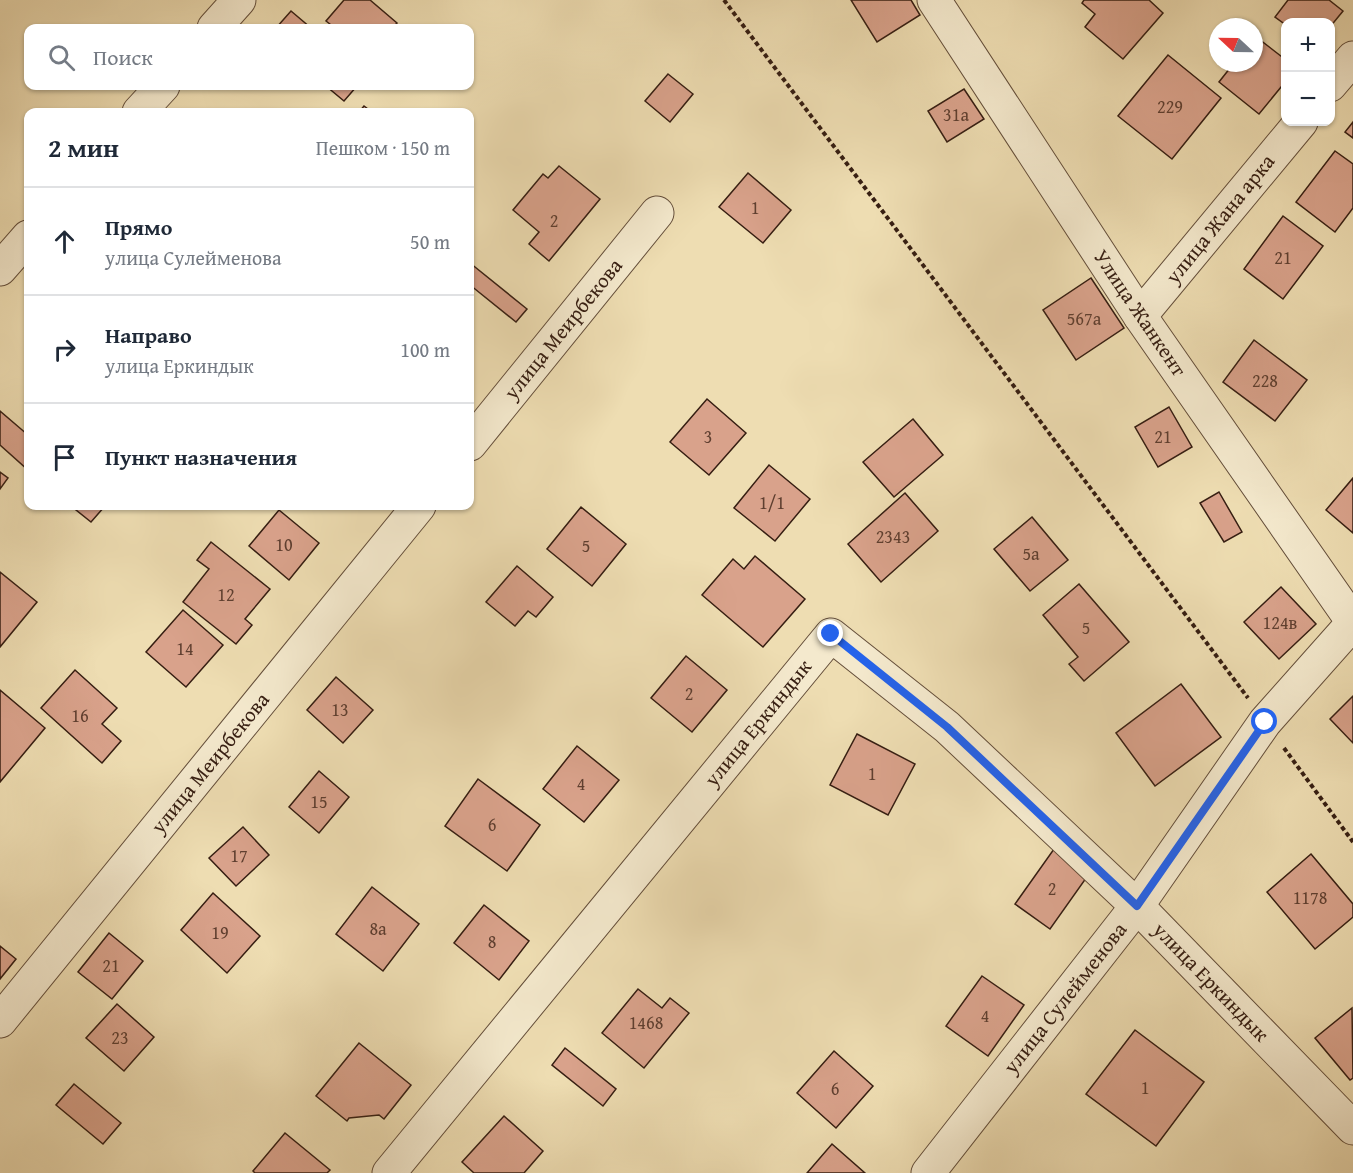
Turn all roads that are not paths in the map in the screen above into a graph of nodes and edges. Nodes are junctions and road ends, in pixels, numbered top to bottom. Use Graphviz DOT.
graph roads {
  1 [pos="239,0"];
  2 [pos="934,0"];
  3 [pos="218,24"];
  4 [pos="1353,58"];
  5 [pos="1335,79"];
  6 [pos="159,90"];
  7 [pos="143,108"];
  8 [pos="1298,126"];
  9 [pos="657,213"];
  10 [pos="24,242"];
  11 [pos="0,269"];
  12 [pos="1140,316"];
  13 [pos="474,439"];
  14 [pos="416,510"];
  15 [pos="1353,622"];
  16 [pos="1137,906"];
  17 [pos="0,1021"];
  18 [pos="1353,1128"];
  19 [pos="389,1173"];
  20 [pos="928,1173"];
  1 -- 3 [label="street"];
  2 -- 12 [label="street, Улица Жанкент"];
  4 -- 5 [label="street"];
  6 -- 7 [label="street"];
  8 -- 12 [label="street, улица Жана арка"];
  9 -- 13 [label="street, улица Меирбекова"];
  10 -- 11 [label="street"];
  12 -- 15 [label="street, Улица Жанкент"];
  14 -- 17 [label="street, улица Меирбекова"];
  15 -- 16 [label="street, улица Сулейменова"];
  16 -- 18 [label="street, улица Еркиндык"];
  16 -- 19 [label="street, улица Еркиндык"];
  16 -- 20 [label="street, улица Сулейменова"];
}
